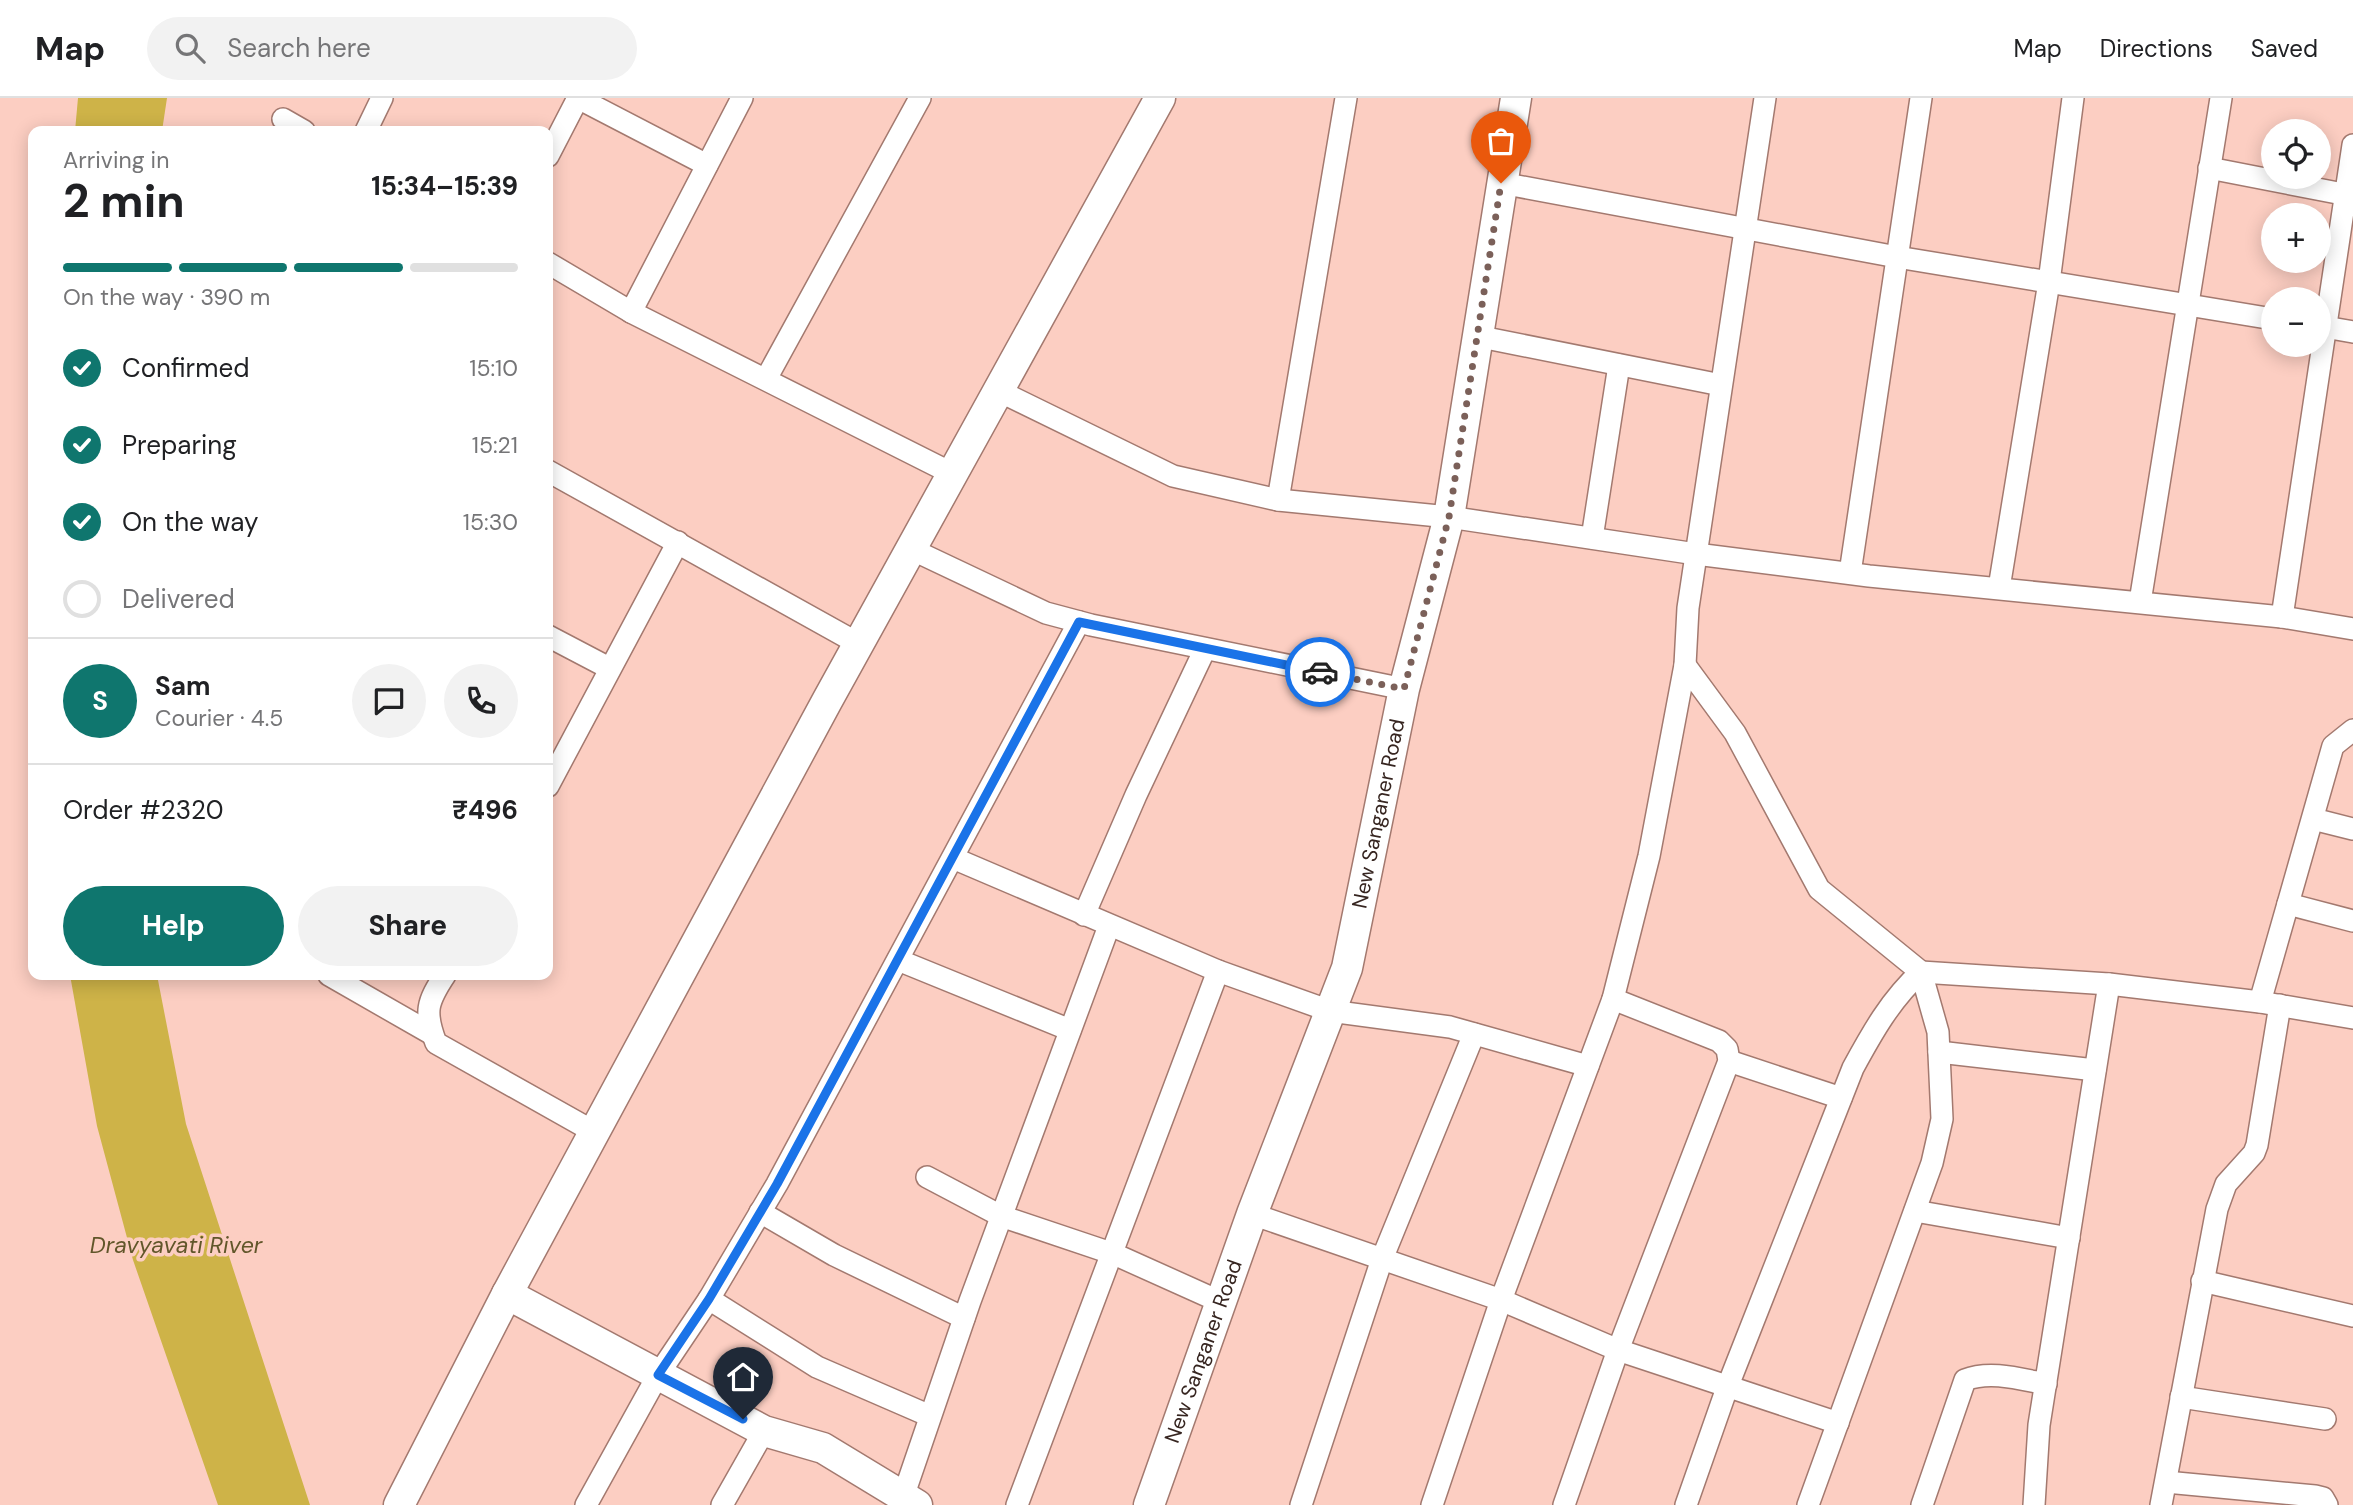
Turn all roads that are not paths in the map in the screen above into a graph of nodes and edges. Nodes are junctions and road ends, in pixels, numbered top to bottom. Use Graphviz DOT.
graph roads {
  1 [pos="382,98"];
  2 [pos="578,98"];
  3 [pos="742,98"];
  4 [pos="920,98"];
  5 [pos="1160,98"];
  6 [pos="1346,98"];
  7 [pos="1516,98"];
  8 [pos="1765,98"];
  9 [pos="1921,98"];
  10 [pos="2073,98"];
  11 [pos="2221,98"];
  12 [pos="283,120"];
  13 [pos="294,126"];
  14 [pos="368,126"];
  15 [pos="2353,145"];
  16 [pos="553,146"];
  17 [pos="707,165"];
  18 [pos="2209,168"];
  19 [pos="1501,183"];
  20 [pos="2349,195"];
  21 [pos="1745,228"];
  22 [pos="1897,257"];
  23 [pos="553,266"];
  24 [pos="2049,282"];
  25 [pos="2329,287"];
  26 [pos="2186,305"];
  27 [pos="631,312"];
  28 [pos="2261,317"];
  29 [pos="2331,329"];
  30 [pos="2353,332"];
  31 [pos="1476,336"];
  32 [pos="2317,357"];
  33 [pos="1619,365"];
  34 [pos="765,379"];
  35 [pos="1721,386"];
  36 [pos="999,391"];
  37 [pos="553,474"];
  38 [pos="953,474"];
  39 [pos="1278,500"];
  40 [pos="1449,517"];
  41 [pos="1592,538"];
  42 [pos="678,542"];
  43 [pos="911,549"];
  44 [pos="1696,554"];
  45 [pos="1850,573"];
  46 [pos="1999,588"];
  47 [pos="2140,603"];
  48 [pos="2282,617"];
  49 [pos="1079,622"];
  50 [pos="2353,629"];
  51 [pos="553,639"];
  52 [pos="859,644"];
  53 [pos="1205,649"];
  54 [pos="1685,665"];
  55 [pos="609,668"];
  56 [pos="1404,689"];
  57 [pos="2353,730"];
  58 [pos="553,776"];
  59 [pos="2312,819"];
  60 [pos="2353,829"];
  61 [pos="953,859"];
  62 [pos="2288,904"];
  63 [pos="1084,915"];
  64 [pos="2353,921"];
  65 [pos="1109,926"];
  66 [pos="898,960"];
  67 [pos="1219,971"];
  68 [pos="1921,972"];
  69 [pos="338,980"];
  70 [pos="442,980"];
  71 [pos="2109,984"];
  72 [pos="1613,999"];
  73 [pos="2270,1003"];
  74 [pos="1330,1011"];
  75 [pos="2353,1018"];
  76 [pos="1070,1030"];
  77 [pos="432,1034"];
  78 [pos="1474,1034"];
  79 [pos="1938,1052"];
  80 [pos="1729,1060"];
  81 [pos="1588,1066"];
  82 [pos="2095,1070"];
  83 [pos="1841,1098"];
  84 [pos="596,1133"];
  85 [pos="927,1177"];
  86 [pos="1915,1211"];
  87 [pos="760,1212"];
  88 [pos="1252,1214"];
  89 [pos="1001,1216"];
  90 [pos="2069,1238"];
  91 [pos="1114,1254"];
  92 [pos="1382,1259"];
  93 [pos="2202,1281"];
  94 [pos="508,1294"];
  95 [pos="709,1299"];
  96 [pos="1501,1300"];
  97 [pos="1223,1303"];
  98 [pos="2353,1316"];
  99 [pos="964,1318"];
  100 [pos="1618,1350"];
  101 [pos="658,1375"];
  102 [pos="2046,1384"];
  103 [pos="1727,1388"];
  104 [pos="2181,1397"];
  105 [pos="930,1416"];
  106 [pos="2325,1419"];
  107 [pos="1838,1423"];
  108 [pos="764,1431"];
  109 [pos="2166,1482"];
  110 [pos="910,1501"];
  111 [pos="399,1505"];
  112 [pos="586,1505"];
  113 [pos="722,1505"];
  114 [pos="1017,1505"];
  115 [pos="1149,1505"];
  116 [pos="1301,1505"];
  117 [pos="1432,1505"];
  118 [pos="1564,1505"];
  119 [pos="1686,1505"];
  120 [pos="1808,1505"];
  121 [pos="1922,1505"];
  122 [pos="2034,1505"];
  123 [pos="2161,1505"];
  124 [pos="2327,1505"];
  1 -- 14 [label="street"];
  2 -- 16 [label="street"];
  2 -- 17 [label="street"];
  3 -- 17 [label="street"];
  4 -- 34 [label="street"];
  5 -- 36 [label="street"];
  6 -- 39 [label="street"];
  7 -- 19 [label="street, New Sanganer Road"];
  8 -- 21 [label="street"];
  9 -- 22 [label="street"];
  10 -- 24 [label="street"];
  11 -- 18 [label="street"];
  12 -- 13 [label="street"];
  15 -- 20 [label="street"];
  17 -- 27 [label="street"];
  18 -- 20 [label="street"];
  18 -- 26 [label="street"];
  19 -- 21 [label="street"];
  19 -- 31 [label="street, New Sanganer Road"];
  20 -- 25 [label="street"];
  21 -- 22 [label="street"];
  21 -- 35 [label="street"];
  22 -- 24 [label="street"];
  22 -- 45 [label="street"];
  23 -- 27 [label="street"];
  24 -- 26 [label="street"];
  24 -- 46 [label="street"];
  26 -- 28 [label="street"];
  26 -- 47 [label="street"];
  27 -- 34 [label="street"];
  29 -- 30 [label="street"];
  31 -- 33 [label="street"];
  31 -- 40 [label="street, New Sanganer Road"];
  32 -- 48 [label="street"];
  33 -- 35 [label="street"];
  33 -- 41 [label="street"];
  34 -- 38 [label="street"];
  35 -- 44 [label="street"];
  36 -- 38 [label="street"];
  36 -- 39 [label="street"];
  37 -- 42 [label="street"];
  38 -- 43 [label="street"];
  39 -- 40 [label="street"];
  40 -- 41 [label="street"];
  40 -- 56 [label="street, New Sanganer Road"];
  41 -- 44 [label="street"];
  42 -- 52 [label="street"];
  42 -- 55 [label="street"];
  43 -- 49 [label="street"];
  43 -- 52 [label="street"];
  44 -- 45 [label="street"];
  44 -- 54 [label="street"];
  45 -- 46 [label="street"];
  46 -- 47 [label="street"];
  47 -- 48 [label="street"];
  48 -- 50 [label="street"];
  49 -- 53 [label="street"];
  49 -- 61 [label="street"];
  51 -- 55 [label="street"];
  52 -- 84 [label="street"];
  53 -- 56 [label="street"];
  53 -- 63 [label="street"];
  54 -- 68 [label="street"];
  54 -- 72 [label="street"];
  55 -- 58 [label="street"];
  56 -- 74 [label="street, New Sanganer Road"];
  57 -- 59 [label="street"];
  59 -- 60 [label="street"];
  59 -- 62 [label="street"];
  61 -- 63 [label="street"];
  61 -- 66 [label="street"];
  62 -- 64 [label="street"];
  62 -- 73 [label="street"];
  63 -- 65 [label="street"];
  65 -- 67 [label="street"];
  65 -- 76 [label="street"];
  66 -- 76 [label="street"];
  66 -- 87 [label="street"];
  67 -- 74 [label="street"];
  67 -- 91 [label="street"];
  68 -- 71 [label="street"];
  68 -- 79 [label="street"];
  68 -- 83 [label="street"];
  69 -- 77 [label="street"];
  70 -- 77 [label="street"];
  71 -- 73 [label="street"];
  71 -- 82 [label="street"];
  72 -- 80 [label="street"];
  72 -- 81 [label="street"];
  73 -- 75 [label="street"];
  73 -- 93 [label="street"];
  74 -- 78 [label="street"];
  74 -- 88 [label="street, New Sanganer Road"];
  76 -- 89 [label="street"];
  77 -- 84 [label="street"];
  78 -- 81 [label="street"];
  78 -- 92 [label="street"];
  79 -- 82 [label="street"];
  79 -- 86 [label="street"];
  80 -- 83 [label="street"];
  80 -- 100 [label="street"];
  81 -- 96 [label="street"];
  82 -- 90 [label="street"];
  83 -- 103 [label="street"];
  84 -- 94 [label="street"];
  85 -- 89 [label="street"];
  86 -- 90 [label="street"];
  86 -- 107 [label="street"];
  87 -- 95 [label="street"];
  87 -- 99 [label="street"];
  88 -- 92 [label="street"];
  88 -- 97 [label="street, New Sanganer Road"];
  89 -- 91 [label="street"];
  89 -- 99 [label="street"];
  90 -- 102 [label="street"];
  91 -- 97 [label="street"];
  91 -- 114 [label="street"];
  92 -- 96 [label="street"];
  92 -- 116 [label="street"];
  93 -- 98 [label="street"];
  93 -- 104 [label="street"];
  94 -- 101 [label="street"];
  94 -- 111 [label="street"];
  95 -- 101 [label="street"];
  95 -- 105 [label="street"];
  96 -- 100 [label="street"];
  96 -- 117 [label="street"];
  97 -- 115 [label="street, New Sanganer Road"];
  99 -- 105 [label="street"];
  100 -- 103 [label="street"];
  100 -- 118 [label="street"];
  101 -- 108 [label="street"];
  101 -- 112 [label="street"];
  102 -- 121 [label="street"];
  102 -- 122 [label="street"];
  103 -- 107 [label="street"];
  103 -- 119 [label="street"];
  104 -- 106 [label="street"];
  104 -- 109 [label="street"];
  105 -- 110 [label="street"];
  107 -- 120 [label="street"];
  108 -- 110 [label="street"];
  108 -- 113 [label="street"];
  109 -- 123 [label="street"];
  109 -- 124 [label="street"];
}
